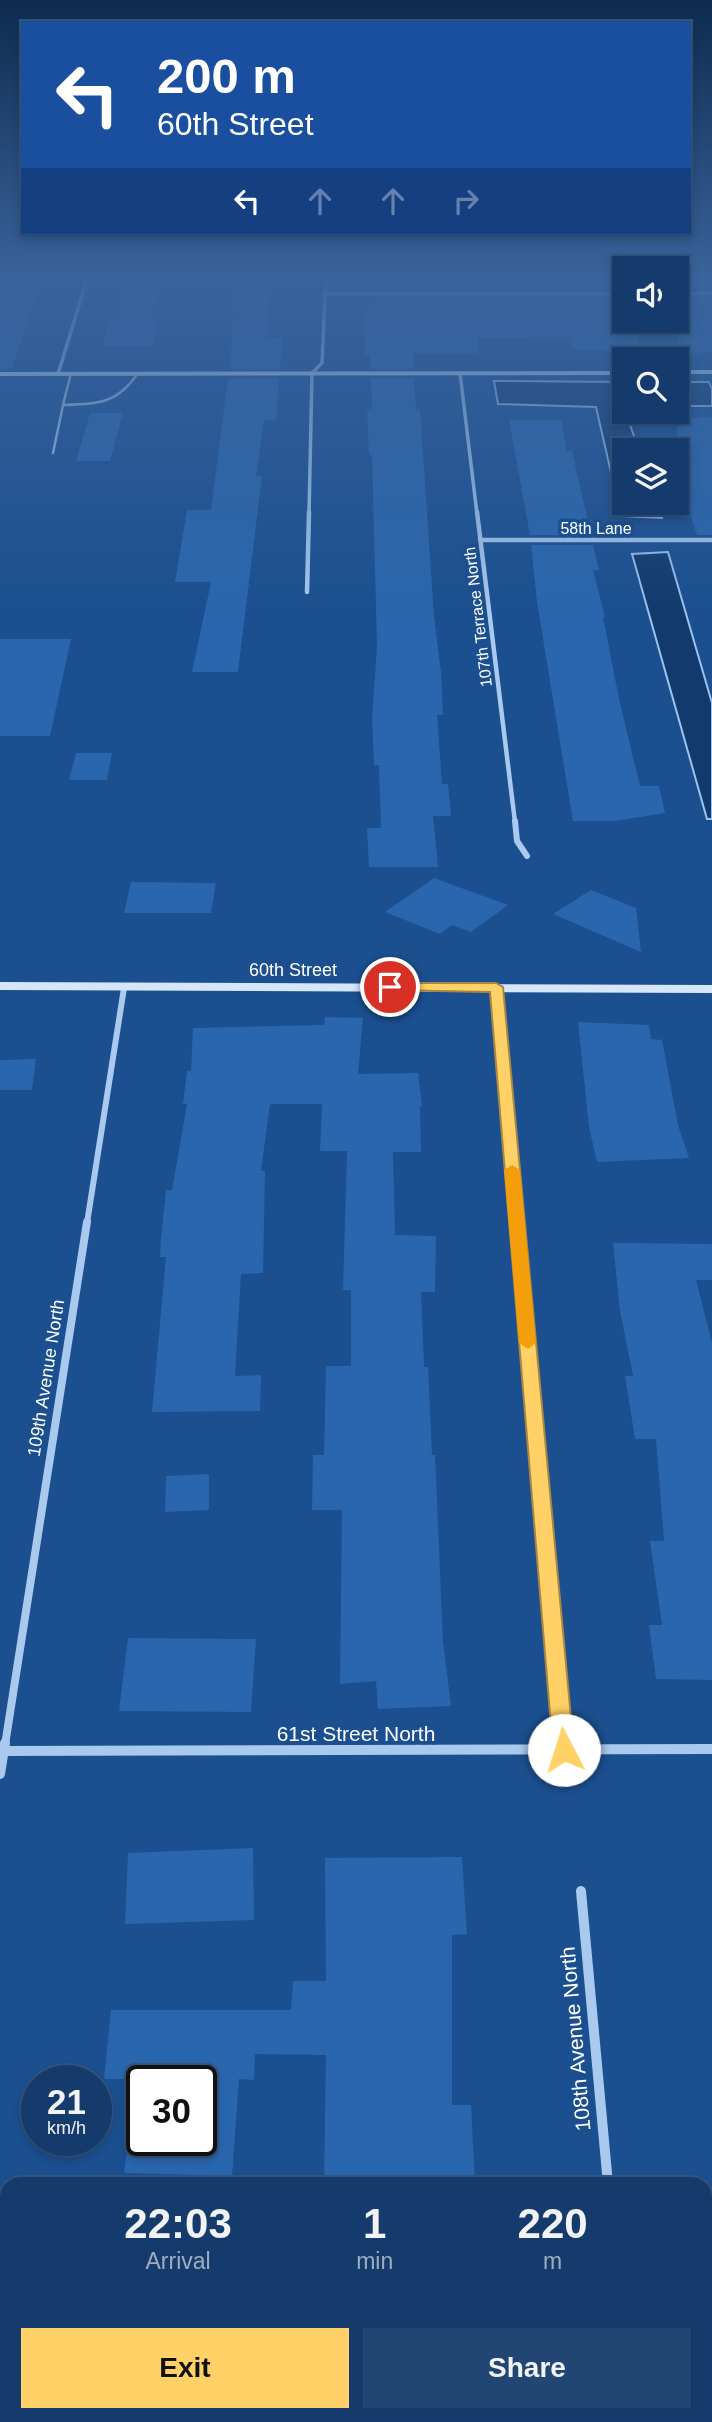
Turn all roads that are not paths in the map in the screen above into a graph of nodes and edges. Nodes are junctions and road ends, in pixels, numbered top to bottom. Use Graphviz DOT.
graph roads {
  1 [pos="67,389"];
  2 [pos="127,389"];
  3 [pos="312,389"];
  4 [pos="462,389"];
  5 [pos="63,405"];
  6 [pos="53,453"];
  7 [pos="480,540"];
  8 [pos="712,540"];
  9 [pos="307,592"];
  10 [pos="527,856"];
  11 [pos="0,986"];
  12 [pos="496,987"];
  13 [pos="124,988"];
  14 [pos="712,989"];
  15 [pos="712,1749"];
  16 [pos="564,1750"];
  17 [pos="2,1751"];
  18 [pos="0,1774"];
  19 [pos="581,1891"];
  20 [pos="607,2177"];
  1 -- 5 [label="lane"];
  2 -- 5 [label="lane"];
  3 -- 9 [label="street"];
  4 -- 7 [label="street, 107th Terrace North"];
  5 -- 6 [label="lane"];
  7 -- 8 [label="street, 58th Lane"];
  7 -- 10 [label="street, 107th Terrace North"];
  11 -- 13 [label="street, 60th Street"];
  12 -- 13 [label="street, 60th Street"];
  12 -- 14 [label="street, 60th Street"];
  12 -- 16 [label="street"];
  13 -- 17 [label="street, 109th Avenue North"];
  15 -- 16 [label="street, 61st Street North"];
  16 -- 17 [label="street, 61st Street North"];
  17 -- 18 [label="street, 109th Avenue North"];
  19 -- 20 [label="street, 108th Avenue North"];
}
